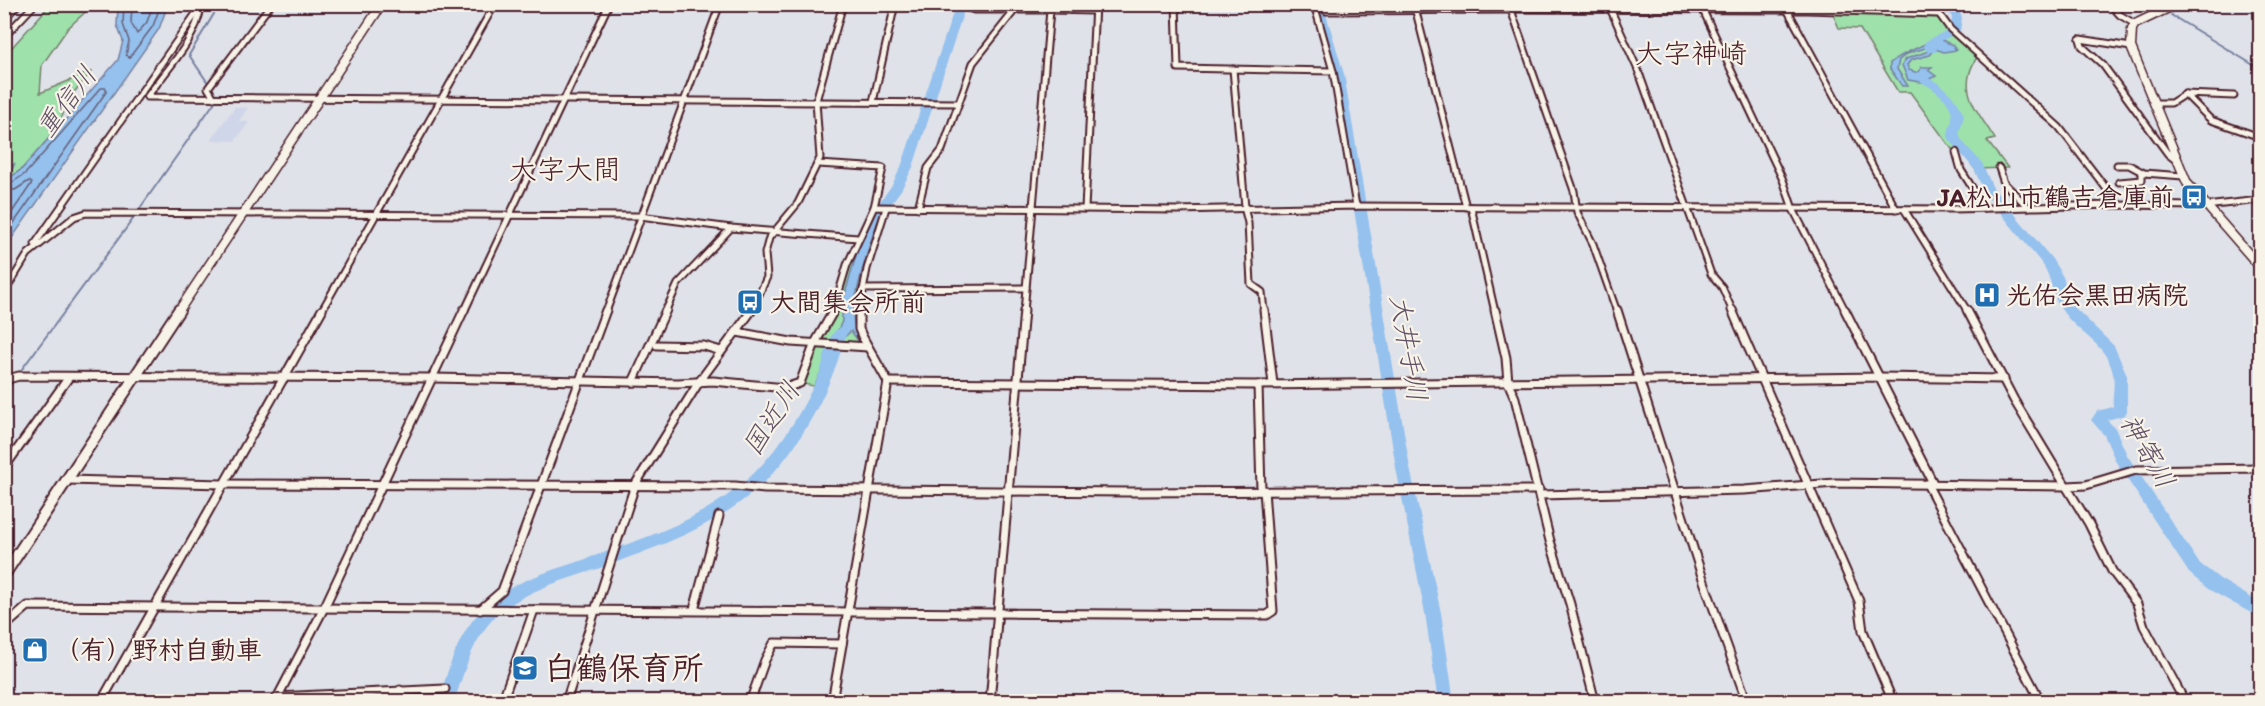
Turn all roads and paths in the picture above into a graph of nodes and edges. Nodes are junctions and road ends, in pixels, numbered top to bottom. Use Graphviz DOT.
graph roads {
  1 [pos="17,4"];
  2 [pos="35,4"];
  3 [pos="271,4"];
  4 [pos="382,4"];
  5 [pos="495,4"];
  6 [pos="609,4"];
  7 [pos="720,4"];
  8 [pos="843,4"];
  9 [pos="895,4"];
  10 [pos="1176,4"];
  11 [pos="1314,4"];
  12 [pos="1414,4"];
  13 [pos="1932,4"];
  14 [pos="2110,4"];
  15 [pos="2177,4"];
  16 [pos="201,5"];
  17 [pos="959,6"];
  18 [pos="1016,7"];
  19 [pos="1609,7"];
  20 [pos="1701,7"];
  21 [pos="1806,7"];
  22 [pos="1095,8"];
  23 [pos="1510,8"];
  24 [pos="1050,10"];
  25 [pos="1326,11"];
  26 [pos="1416,11"];
  27 [pos="1788,11"];
  28 [pos="1938,14"];
  29 [pos="4,17"];
  30 [pos="2135,24"];
  31 [pos="4,37"];
  32 [pos="2131,48"];
  33 [pos="1233,69"];
  34 [pos="1333,71"];
  35 [pos="2185,94"];
  36 [pos="2234,96"];
  37 [pos="214,98"];
  38 [pos="321,98"];
  39 [pos="441,99"];
  40 [pos="564,100"];
  41 [pos="684,101"];
  42 [pos="816,101"];
  43 [pos="873,102"];
  44 [pos="958,103"];
  45 [pos="2154,103"];
  46 [pos="2260,136"];
  47 [pos="1956,152"];
  48 [pos="2178,162"];
  49 [pos="818,164"];
  50 [pos="2117,165"];
  51 [pos="1998,168"];
  52 [pos="2142,172"];
  53 [pos="2183,176"];
  54 [pos="2120,182"];
  55 [pos="2260,200"];
  56 [pos="1356,206"];
  57 [pos="2120,206"];
  58 [pos="2205,206"];
  59 [pos="881,207"];
  60 [pos="1245,207"];
  61 [pos="1469,207"];
  62 [pos="2028,207"];
  63 [pos="918,208"];
  64 [pos="1577,208"];
  65 [pos="1688,208"];
  66 [pos="1985,208"];
  67 [pos="1033,209"];
  68 [pos="1084,209"];
  69 [pos="1793,209"];
  70 [pos="1900,209"];
  71 [pos="244,214"];
  72 [pos="375,216"];
  73 [pos="510,216"];
  74 [pos="640,216"];
  75 [pos="731,228"];
  76 [pos="774,231"];
  77 [pos="858,238"];
  78 [pos="28,254"];
  79 [pos="2260,267"];
  80 [pos="1026,288"];
  81 [pos="863,289"];
  82 [pos="4,293"];
  83 [pos="737,332"];
  84 [pos="815,343"];
  85 [pos="657,345"];
  86 [pos="868,347"];
  87 [pos="721,351"];
  88 [pos="69,377"];
  89 [pos="284,377"];
  90 [pos="1880,377"];
  91 [pos="135,378"];
  92 [pos="434,378"];
  93 [pos="1638,379"];
  94 [pos="1762,379"];
  95 [pos="2004,379"];
  96 [pos="4,380"];
  97 [pos="580,381"];
  98 [pos="633,382"];
  99 [pos="699,382"];
  100 [pos="888,382"];
  101 [pos="1508,382"];
  102 [pos="1018,384"];
  103 [pos="1273,384"];
  104 [pos="1258,385"];
  105 [pos="4,468"];
  106 [pos="2260,468"];
  107 [pos="68,480"];
  108 [pos="1930,483"];
  109 [pos="223,484"];
  110 [pos="541,484"];
  111 [pos="1807,484"];
  112 [pos="635,485"];
  113 [pos="383,486"];
  114 [pos="2068,486"];
  115 [pos="868,490"];
  116 [pos="1263,490"];
  117 [pos="1676,491"];
  118 [pos="1008,492"];
  119 [pos="1539,492"];
  120 [pos="718,516"];
  121 [pos="4,575"];
  122 [pos="154,608"];
  123 [pos="324,608"];
  124 [pos="482,610"];
  125 [pos="534,610"];
  126 [pos="594,610"];
  127 [pos="694,610"];
  128 [pos="848,611"];
  129 [pos="998,613"];
  130 [pos="4,627"];
  131 [pos="842,644"];
  132 [pos="445,689"];
  133 [pos="400,690"];
  134 [pos="276,699"];
  135 [pos="101,702"];
  136 [pos="395,702"];
  137 [pos="502,702"];
  138 [pos="566,702"];
  139 [pos="750,702"];
  140 [pos="832,702"];
  141 [pos="990,702"];
  142 [pos="1594,702"];
  143 [pos="1747,702"];
  144 [pos="1893,702"];
  145 [pos="2041,702"];
  146 [pos="2185,702"];
  1 -- 29 [label="street"];
  2 -- 31 [label="street"];
  3 -- 37 [label="street"];
  4 -- 38 [label="street"];
  5 -- 39 [label="street"];
  6 -- 40 [label="street"];
  7 -- 41 [label="street"];
  8 -- 42 [label="street"];
  9 -- 43 [label="street"];
  10 -- 33 [label="street"];
  11 -- 34 [label="street"];
  12 -- 26 [label="street"];
  13 -- 28 [label="street"];
  14 -- 30 [label="street"];
  15 -- 30 [label="street"];
  16 -- 37 [label="street"];
  16 -- 78 [label="street"];
  17 -- 18 [label="street"];
  18 -- 24 [label="street"];
  18 -- 44 [label="street"];
  19 -- 20 [label="street"];
  19 -- 23 [label="street"];
  19 -- 65 [label="street"];
  20 -- 27 [label="street"];
  20 -- 69 [label="street"];
  21 -- 27 [label="street"];
  21 -- 28 [label="street"];
  22 -- 24 [label="street"];
  22 -- 68 [label="street"];
  23 -- 26 [label="street"];
  23 -- 64 [label="street"];
  24 -- 67 [label="street"];
  25 -- 26 [label="street"];
  26 -- 61 [label="street"];
  27 -- 70 [label="street"];
  28 -- 57 [label="street"];
  30 -- 32 [label="street"];
  32 -- 45 [label="street"];
  32 -- 48 [label="street"];
  33 -- 34 [label="street"];
  33 -- 60 [label="street"];
  34 -- 56 [label="street"];
  35 -- 36 [label="street"];
  35 -- 45 [label="street"];
  35 -- 46 [label="street"];
  37 -- 38 [label="street"];
  38 -- 39 [label="street"];
  38 -- 71 [label="street"];
  39 -- 40 [label="street"];
  39 -- 72 [label="street"];
  40 -- 41 [label="street"];
  40 -- 73 [label="street"];
  41 -- 42 [label="street"];
  41 -- 74 [label="street"];
  42 -- 43 [label="street"];
  42 -- 49 [label="street"];
  43 -- 44 [label="street"];
  44 -- 63 [label="street"];
  45 -- 48 [label="street"];
  47 -- 66 [label="street"];
  48 -- 53 [label="street"];
  49 -- 59 [label="street"];
  49 -- 76 [label="street"];
  50 -- 52 [label="street"];
  51 -- 62 [label="street"];
  52 -- 53 [label="street"];
  52 -- 54 [label="street"];
  53 -- 58 [label="street"];
  55 -- 58 [label="street"];
  56 -- 60 [label="street"];
  56 -- 61 [label="street"];
  57 -- 58 [label="street"];
  57 -- 62 [label="street"];
  58 -- 79 [label="street"];
  59 -- 63 [label="street"];
  59 -- 77 [label="street"];
  59 -- 81 [label="street"];
  60 -- 68 [label="street"];
  60 -- 103 [label="street"];
  61 -- 64 [label="street"];
  61 -- 101 [label="street"];
  62 -- 66 [label="street"];
  63 -- 67 [label="street"];
  64 -- 65 [label="street"];
  64 -- 93 [label="street"];
  65 -- 69 [label="street"];
  65 -- 94 [label="street"];
  66 -- 70 [label="street"];
  67 -- 68 [label="street"];
  67 -- 80 [label="street"];
  69 -- 70 [label="street"];
  69 -- 90 [label="street"];
  70 -- 95 [label="street"];
  71 -- 72 [label="street"];
  71 -- 78 [label="street"];
  71 -- 91 [label="street"];
  72 -- 73 [label="street"];
  72 -- 89 [label="street"];
  73 -- 74 [label="street"];
  73 -- 92 [label="street"];
  74 -- 75 [label="street"];
  74 -- 97 [label="street"];
  75 -- 76 [label="street"];
  75 -- 98 [label="street"];
  76 -- 77 [label="street"];
  76 -- 83 [label="street"];
  77 -- 84 [label="street"];
  78 -- 82 [label="street"];
  80 -- 81 [label="street"];
  80 -- 102 [label="street"];
  81 -- 86 [label="street"];
  83 -- 84 [label="street"];
  83 -- 87 [label="street"];
  84 -- 86 [label="street"];
  84 -- 99 [label="street"];
  85 -- 87 [label="street"];
  86 -- 100 [label="street"];
  87 -- 99 [label="street"];
  88 -- 91 [label="street"];
  88 -- 96 [label="street"];
  88 -- 105 [label="street"];
  89 -- 91 [label="street"];
  89 -- 92 [label="street"];
  89 -- 109 [label="street"];
  90 -- 94 [label="street"];
  90 -- 95 [label="street"];
  90 -- 108 [label="street"];
  91 -- 107 [label="street"];
  92 -- 97 [label="street"];
  92 -- 113 [label="street"];
  93 -- 94 [label="street"];
  93 -- 101 [label="street"];
  93 -- 117 [label="street"];
  94 -- 111 [label="street"];
  95 -- 114 [label="street"];
  97 -- 98 [label="street"];
  97 -- 110 [label="street"];
  98 -- 99 [label="street"];
  99 -- 112 [label="street"];
  100 -- 102 [label="street"];
  100 -- 115 [label="street"];
  101 -- 103 [label="street"];
  101 -- 119 [label="street"];
  102 -- 104 [label="street"];
  102 -- 118 [label="street"];
  103 -- 104 [label="street"];
  104 -- 116 [label="street"];
  106 -- 114 [label="street"];
  107 -- 109 [label="street"];
  107 -- 121 [label="street"];
  108 -- 111 [label="street"];
  108 -- 114 [label="street"];
  108 -- 145 [label="street"];
  109 -- 113 [label="street"];
  109 -- 122 [label="street"];
  110 -- 112 [label="street"];
  110 -- 113 [label="street"];
  110 -- 124 [label="street"];
  111 -- 117 [label="street"];
  111 -- 144 [label="street"];
  112 -- 115 [label="street"];
  112 -- 126 [label="street"];
  113 -- 123 [label="street"];
  114 -- 146 [label="street"];
  115 -- 118 [label="street"];
  115 -- 128 [label="street"];
  116 -- 118 [label="street"];
  116 -- 119 [label="street"];
  116 -- 129 [label="street"];
  117 -- 119 [label="street"];
  117 -- 143 [label="street"];
  118 -- 129 [label="street"];
  119 -- 142 [label="street"];
  120 -- 127 [label="street"];
  122 -- 123 [label="street"];
  122 -- 130 [label="street"];
  122 -- 135 [label="street"];
  123 -- 124 [label="street"];
  123 -- 134 [label="street"];
  124 -- 125 [label="street"];
  125 -- 126 [label="street"];
  125 -- 137 [label="street"];
  126 -- 127 [label="street"];
  126 -- 138 [label="street"];
  127 -- 128 [label="street"];
  128 -- 129 [label="street"];
  128 -- 131 [label="street"];
  129 -- 141 [label="street"];
  131 -- 139 [label="street"];
  131 -- 140 [label="street"];
  132 -- 133 [label="street"];
  133 -- 134 [label="street"];
  133 -- 136 [label="street"];
}
